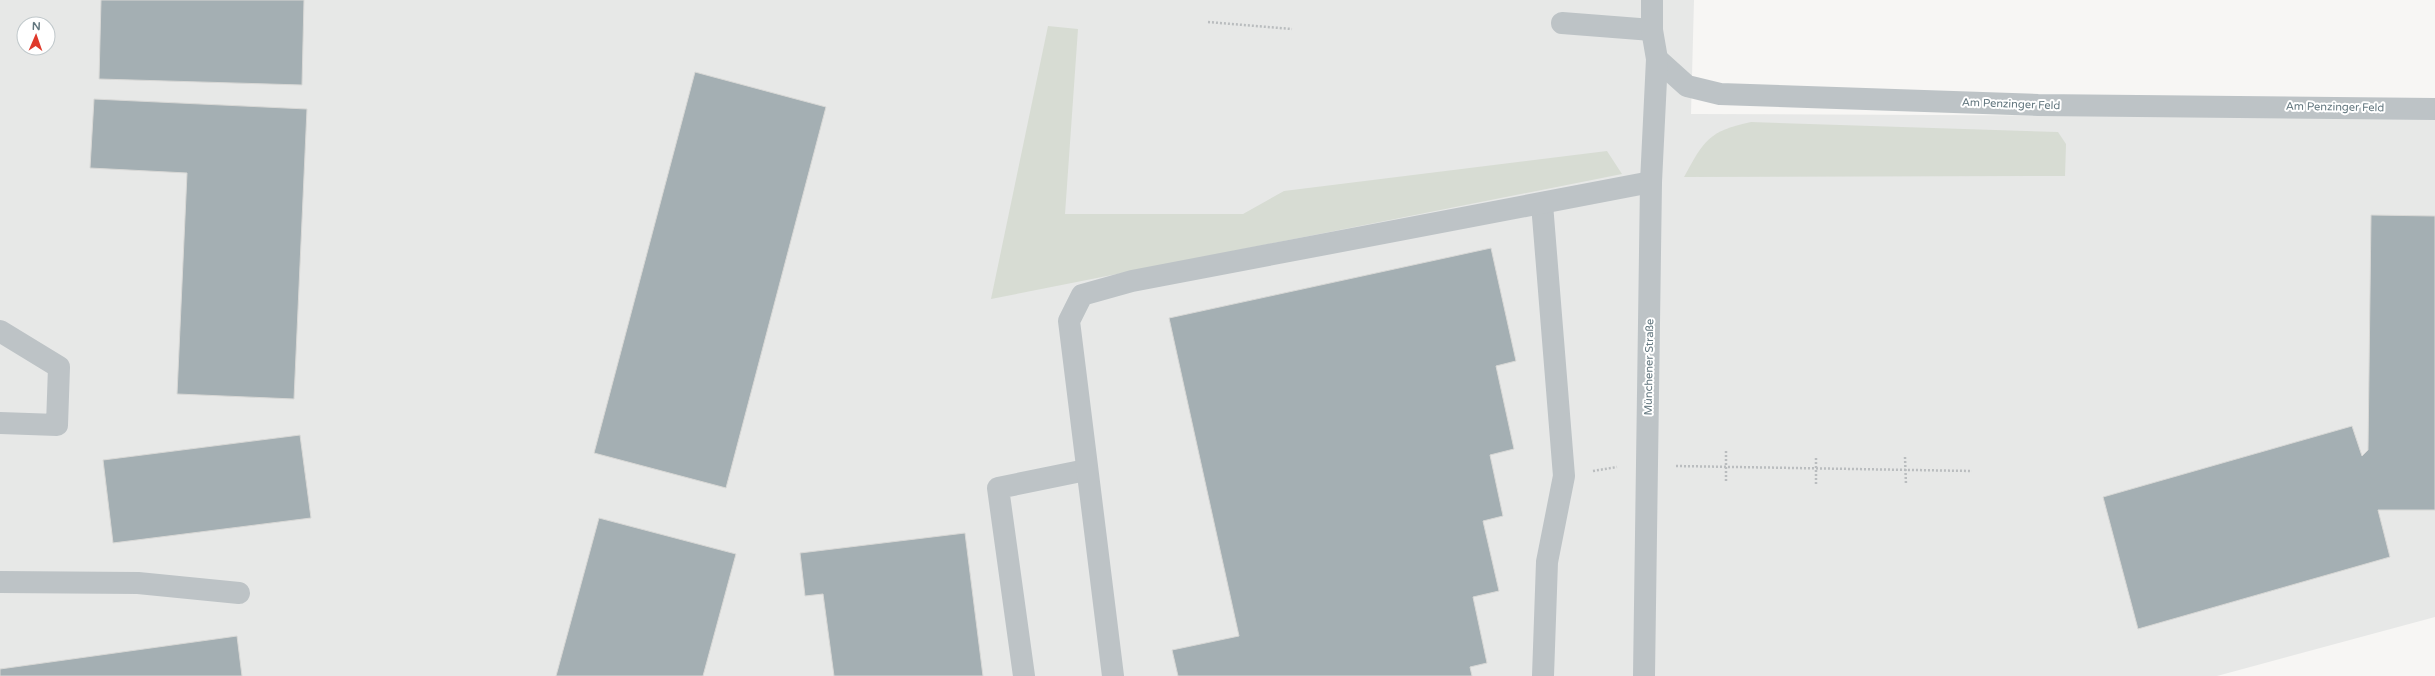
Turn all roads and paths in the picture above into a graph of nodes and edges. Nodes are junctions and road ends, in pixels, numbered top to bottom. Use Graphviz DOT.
graph roads {
  1 [pos="1652,0"];
  2 [pos="1208,22"];
  3 [pos="1562,23"];
  4 [pos="1292,29"];
  5 [pos="1652,30"];
  6 [pos="1657,59"];
  7 [pos="2435,109"];
  8 [pos="1651,182"];
  9 [pos="1542,204"];
  10 [pos="0,331"];
  11 [pos="0,423"];
  12 [pos="1726,451"];
  13 [pos="1816,457"];
  14 [pos="1905,457"];
  15 [pos="1647,466"];
  16 [pos="1725,467"];
  17 [pos="1816,469"];
  18 [pos="1086,470"];
  19 [pos="1905,471"];
  20 [pos="1972,471"];
  21 [pos="1564,476"];
  22 [pos="1726,483"];
  23 [pos="1816,484"];
  24 [pos="1906,485"];
  25 [pos="0,582"];
  26 [pos="239,593"];
  27 [pos="1024,676"];
  28 [pos="1113,676"];
  29 [pos="1543,676"];
  30 [pos="1644,676"];
  1 -- 5 [label="street"];
  2 -- 4 [label="path"];
  3 -- 5 [label="street"];
  5 -- 6 [label="street"];
  6 -- 7 [label="street, Am Penzinger Feld"];
  6 -- 8 [label="street, Münchener Straße"];
  8 -- 9 [label="street"];
  8 -- 15 [label="street, Münchener Straße"];
  9 -- 18 [label="street"];
  9 -- 21 [label="street"];
  10 -- 11 [label="street"];
  12 -- 16 [label="path"];
  13 -- 17 [label="path"];
  14 -- 19 [label="path"];
  15 -- 16 [label="path"];
  15 -- 21 [label="path"];
  15 -- 30 [label="street, Münchener Straße"];
  16 -- 17 [label="path"];
  16 -- 22 [label="path"];
  17 -- 19 [label="path"];
  17 -- 23 [label="path"];
  18 -- 27 [label="street"];
  18 -- 28 [label="street"];
  19 -- 20 [label="path"];
  19 -- 24 [label="path"];
  21 -- 29 [label="street"];
  25 -- 26 [label="street"];
}
